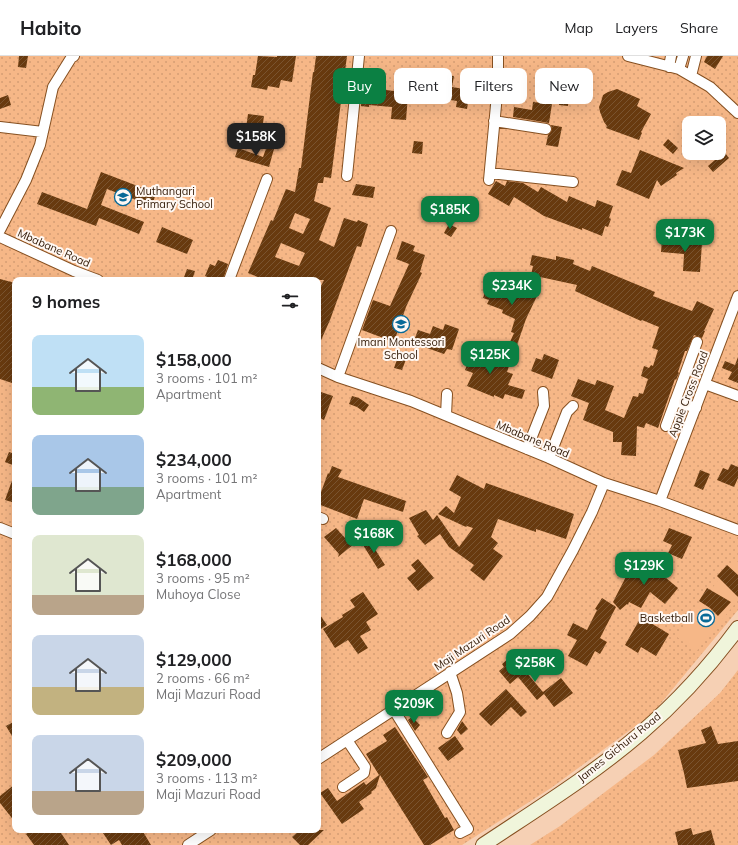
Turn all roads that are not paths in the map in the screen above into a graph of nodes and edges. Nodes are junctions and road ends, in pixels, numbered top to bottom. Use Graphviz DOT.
graph roads {
  1 [pos="74,56"];
  2 [pos="359,56"];
  3 [pos="498,56"];
  4 [pos="628,56"];
  5 [pos="671,56"];
  6 [pos="683,56"];
  7 [pos="696,56"];
  8 [pos="674,68"];
  9 [pos="691,76"];
  10 [pos="738,113"];
  11 [pos="494,121"];
  12 [pos="0,127"];
  13 [pos="546,129"];
  14 [pos="43,132"];
  15 [pos="346,176"];
  16 [pos="267,179"];
  17 [pos="572,182"];
  18 [pos="0,230"];
  19 [pos="391,231"];
  20 [pos="0,237"];
  21 [pos="90,277"];
  22 [pos="230,277"];
  23 [pos="738,296"];
  24 [pos="733,322"];
  25 [pos="697,342"];
  26 [pos="321,369"];
  27 [pos="338,377"];
  28 [pos="705,384"];
  29 [pos="543,392"];
  30 [pos="447,394"];
  31 [pos="738,396"];
  32 [pos="675,401"];
  33 [pos="573,406"];
  34 [pos="696,408"];
  35 [pos="446,416"];
  36 [pos="666,426"];
  37 [pos="527,449"];
  38 [pos="549,458"];
  39 [pos="604,484"];
  40 [pos="660,501"];
  41 [pos="0,528"];
  42 [pos="738,530"];
  43 [pos="12,533"];
  44 [pos="738,628"];
  45 [pos="450,672"];
  46 [pos="394,710"];
  47 [pos="447,733"];
  48 [pos="348,740"];
  49 [pos="321,757"];
  50 [pos="343,787"];
  51 [pos="206,833"];
  52 [pos="460,833"];
  53 [pos="188,845"];
  54 [pos="483,845"];
  1 -- 14 [label="street"];
  2 -- 15 [label="street"];
  3 -- 11 [label="street"];
  4 -- 8 [label="street"];
  5 -- 8 [label="street"];
  6 -- 8 [label="street"];
  7 -- 9 [label="street"];
  8 -- 9 [label="street"];
  9 -- 10 [label="street"];
  11 -- 13 [label="street"];
  11 -- 17 [label="street"];
  12 -- 14 [label="street"];
  14 -- 18 [label="street"];
  16 -- 22 [label="street"];
  19 -- 27 [label="street"];
  20 -- 21 [label="street, Mbabane Road"];
  23 -- 24 [label="street, Apple Cross Road"];
  24 -- 28 [label="street, Apple Cross Road"];
  25 -- 32 [label="street"];
  26 -- 27 [label="street, Mbabane Road"];
  27 -- 35 [label="street, Mbabane Road"];
  28 -- 31 [label="street"];
  28 -- 34 [label="street, Apple Cross Road"];
  29 -- 37 [label="street"];
  30 -- 35 [label="street"];
  32 -- 34 [label="street"];
  32 -- 36 [label="street"];
  33 -- 38 [label="street"];
  34 -- 40 [label="street, Apple Cross Road"];
  35 -- 37 [label="street, Mbabane Road"];
  37 -- 38 [label="street, Mbabane Road"];
  38 -- 39 [label="street, Mbabane Road"];
  39 -- 40 [label="street, Mbabane Road"];
  39 -- 45 [label="street, Maji Mazuri Road"];
  40 -- 42 [label="street, Mbabane Road"];
  41 -- 43 [label="street"];
  44 -- 54 [label="main road, James Gichuru Road"];
  45 -- 46 [label="street, Maji Mazuri Road"];
  45 -- 47 [label="street"];
  46 -- 48 [label="street, Maji Mazuri Road"];
  46 -- 52 [label="street"];
  48 -- 49 [label="street, Maji Mazuri Road"];
  48 -- 50 [label="street"];
  51 -- 53 [label="street"];
}
